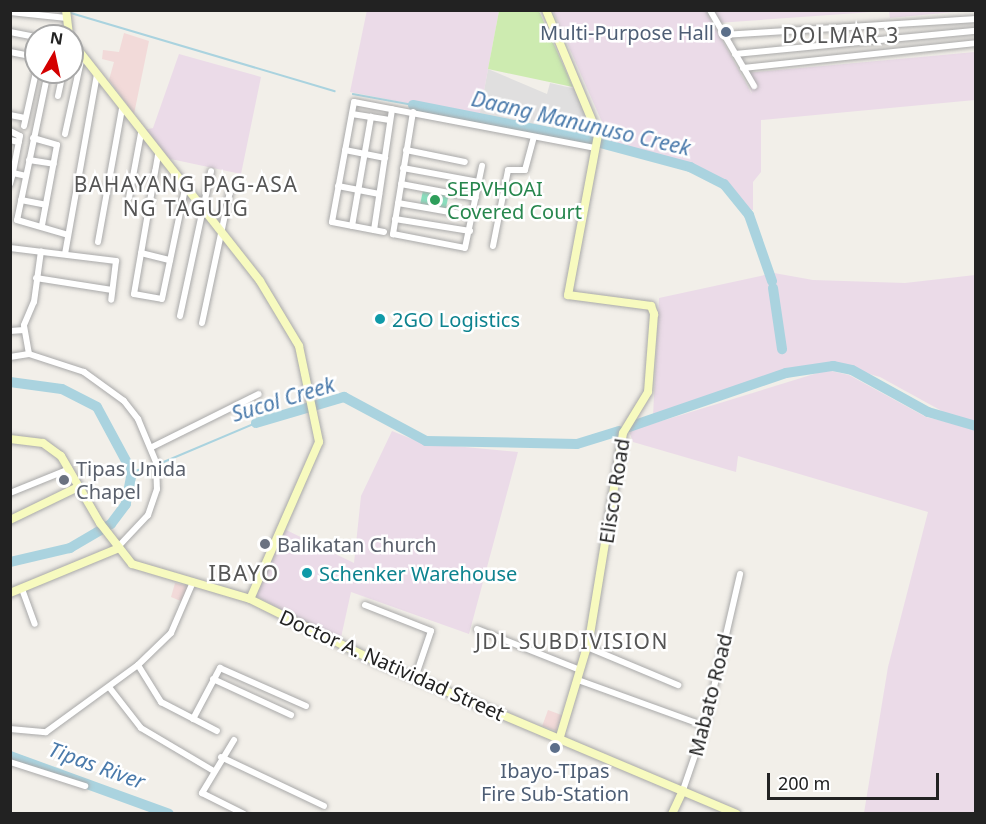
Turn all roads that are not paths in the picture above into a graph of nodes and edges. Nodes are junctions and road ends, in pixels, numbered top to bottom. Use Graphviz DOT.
graph roads {
  1 [pos="546,10"];
  2 [pos="710,10"];
  3 [pos="10,12"];
  4 [pos="66,14"];
  5 [pos="975,19"];
  6 [pos="889,27"];
  7 [pos="975,31"];
  8 [pos="723,35"];
  9 [pos="889,39"];
  10 [pos="975,43"];
  11 [pos="891,52"];
  12 [pos="735,54"];
  13 [pos="84,59"];
  14 [pos="743,68"];
  15 [pos="97,75"];
  16 [pos="33,84"];
  17 [pos="45,84"];
  18 [pos="60,84"];
  19 [pos="76,84"];
  20 [pos="754,86"];
  21 [pos="58,96"];
  22 [pos="122,108"];
  23 [pos="392,110"];
  24 [pos="413,112"];
  25 [pos="352,114"];
  26 [pos="10,115"];
  27 [pos="371,117"];
  28 [pos="390,120"];
  29 [pos="10,131"];
  30 [pos="141,133"];
  31 [pos="65,134"];
  32 [pos="534,137"];
  33 [pos="33,138"];
  34 [pos="10,140"];
  35 [pos="20,142"];
  36 [pos="596,144"];
  37 [pos="345,150"];
  38 [pos="406,150"];
  39 [pos="365,154"];
  40 [pos="158,155"];
  41 [pos="385,158"];
  42 [pos="29,160"];
  43 [pos="465,162"];
  44 [pos="54,164"];
  45 [pos="482,166"];
  46 [pos="403,168"];
  47 [pos="211,171"];
  48 [pos="13,173"];
  49 [pos="26,176"];
  50 [pos="479,182"];
  51 [pos="10,184"];
  52 [pos="401,184"];
  53 [pos="338,186"];
  54 [pos="231,187"];
  55 [pos="185,189"];
  56 [pos="358,190"];
  57 [pos="379,194"];
  58 [pos="129,198"];
  59 [pos="476,198"];
  60 [pos="21,200"];
  61 [pos="398,203"];
  62 [pos="46,205"];
  63 [pos="202,211"];
  64 [pos="473,216"];
  65 [pos="395,219"];
  66 [pos="17,220"];
  67 [pos="42,225"];
  68 [pos="352,226"];
  69 [pos="14,228"];
  70 [pos="374,230"];
  71 [pos="470,231"];
  72 [pos="384,232"];
  73 [pos="220,233"];
  74 [pos="68,235"];
  75 [pos="98,242"];
  76 [pos="493,246"];
  77 [pos="10,248"];
  78 [pos="41,251"];
  79 [pos="65,254"];
  80 [pos="141,254"];
  81 [pos="170,260"];
  82 [pos="36,278"];
  83 [pos="112,290"];
  84 [pos="111,300"];
  85 [pos="180,316"];
  86 [pos="202,323"];
  87 [pos="24,330"];
  88 [pos="10,331"];
  89 [pos="29,354"];
  90 [pos="10,357"];
  91 [pos="259,394"];
  92 [pos="10,439"];
  93 [pos="152,447"];
  94 [pos="69,469"];
  95 [pos="78,487"];
  96 [pos="10,493"];
  97 [pos="10,520"];
  98 [pos="117,549"];
  99 [pos="740,574"];
  100 [pos="193,582"];
  101 [pos="22,589"];
  102 [pos="10,593"];
  103 [pos="250,599"];
  104 [pos="365,605"];
  105 [pos="35,624"];
  106 [pos="477,629"];
  107 [pos="587,647"];
  108 [pos="138,665"];
  109 [pos="580,670"];
  110 [pos="415,678"];
  111 [pos="213,679"];
  112 [pos="578,680"];
  113 [pos="678,685"];
  114 [pos="110,687"];
  115 [pos="278,693"];
  116 [pos="272,706"];
  117 [pos="306,706"];
  118 [pos="291,715"];
  119 [pos="193,719"];
  120 [pos="705,726"];
  121 [pos="10,729"];
  122 [pos="217,731"];
  123 [pos="234,740"];
  124 [pos="559,740"];
  125 [pos="222,757"];
  126 [pos="10,762"];
  127 [pos="212,770"];
  128 [pos="85,786"];
  129 [pos="683,790"];
  130 [pos="324,806"];
  131 [pos="244,813"];
  132 [pos="672,813"];
  133 [pos="736,813"];
  1 -- 36 [label="main road"];
  2 -- 8 [label="street"];
  3 -- 4 [label="street"];
  5 -- 6 [label="street"];
  6 -- 8 [label="street"];
  6 -- 9 [label="street"];
  7 -- 9 [label="street"];
  8 -- 12 [label="street"];
  9 -- 11 [label="street"];
  9 -- 12 [label="street"];
  10 -- 11 [label="street"];
  11 -- 14 [label="street"];
  12 -- 14 [label="street"];
  13 -- 15 [label="main road"];
  14 -- 20 [label="street"];
  15 -- 22 [label="main road"];
  15 -- 74 [label="street"];
  16 -- 26 [label="street"];
  17 -- 33 [label="street"];
  18 -- 21 [label="street"];
  19 -- 31 [label="street"];
  22 -- 30 [label="main road"];
  22 -- 75 [label="street"];
  23 -- 24 [label="street"];
  23 -- 25 [label="street"];
  23 -- 28 [label="street"];
  24 -- 32 [label="street"];
  24 -- 38 [label="street"];
  25 -- 27 [label="street"];
  25 -- 37 [label="street"];
  27 -- 28 [label="street"];
  27 -- 39 [label="street"];
  28 -- 41 [label="street"];
  29 -- 35 [label="street"];
  30 -- 40 [label="main road"];
  30 -- 58 [label="street"];
  32 -- 36 [label="street"];
  32 -- 76 [label="street"];
  33 -- 42 [label="street"];
  33 -- 44 [label="street"];
  34 -- 35 [label="street"];
  35 -- 48 [label="street"];
  36 -- 107 [label="main road, Elisco Road"];
  37 -- 39 [label="street"];
  37 -- 53 [label="street"];
  38 -- 43 [label="street"];
  38 -- 46 [label="street"];
  39 -- 41 [label="street"];
  39 -- 56 [label="street"];
  40 -- 55 [label="main road"];
  40 -- 80 [label="street"];
  41 -- 57 [label="street"];
  42 -- 44 [label="street"];
  42 -- 49 [label="street"];
  44 -- 62 [label="street"];
  45 -- 50 [label="street"];
  46 -- 50 [label="street"];
  46 -- 52 [label="street"];
  47 -- 63 [label="street"];
  48 -- 49 [label="street"];
  48 -- 51 [label="street"];
  49 -- 60 [label="street"];
  50 -- 59 [label="street"];
  52 -- 59 [label="street"];
  52 -- 61 [label="street"];
  53 -- 56 [label="street"];
  53 -- 68 [label="street"];
  54 -- 73 [label="street"];
  55 -- 63 [label="main road"];
  55 -- 81 [label="street"];
  56 -- 57 [label="street"];
  56 -- 68 [label="street"];
  57 -- 70 [label="street"];
  59 -- 64 [label="street"];
  60 -- 62 [label="street"];
  60 -- 66 [label="street"];
  61 -- 64 [label="street"];
  61 -- 65 [label="street"];
  62 -- 67 [label="street"];
  63 -- 73 [label="main road"];
  63 -- 85 [label="street"];
  64 -- 71 [label="street"];
  65 -- 71 [label="street"];
  65 -- 71 [label="street"];
  66 -- 67 [label="street"];
  66 -- 69 [label="street"];
  67 -- 74 [label="street"];
  68 -- 70 [label="street"];
  70 -- 72 [label="street"];
  73 -- 86 [label="street"];
  73 -- 103 [label="main road"];
  74 -- 79 [label="street"];
  77 -- 78 [label="street"];
  78 -- 79 [label="street"];
  78 -- 82 [label="street"];
  79 -- 83 [label="street"];
  80 -- 81 [label="street"];
  80 -- 81 [label="street"];
  82 -- 83 [label="street"];
  82 -- 87 [label="street"];
  83 -- 84 [label="street"];
  87 -- 88 [label="street"];
  87 -- 89 [label="street"];
  89 -- 90 [label="street"];
  89 -- 93 [label="street"];
  91 -- 93 [label="street"];
  92 -- 94 [label="main road, Doctor A. Natividad Street"];
  93 -- 98 [label="street"];
  94 -- 95 [label="main road, Doctor A. Natividad Street"];
  94 -- 96 [label="street"];
  95 -- 97 [label="main road"];
  95 -- 98 [label="main road, Doctor A. Natividad Street"];
  98 -- 100 [label="main road, Doctor A. Natividad Street"];
  98 -- 101 [label="main road"];
  99 -- 120 [label="street, Mabato Road"];
  100 -- 103 [label="main road, Doctor A. Natividad Street"];
  100 -- 108 [label="street"];
  101 -- 102 [label="main road"];
  101 -- 105 [label="street"];
  103 -- 110 [label="main road, Doctor A. Natividad Street"];
  104 -- 110 [label="street"];
  106 -- 109 [label="street"];
  107 -- 109 [label="main road, Elisco Road"];
  107 -- 113 [label="street"];
  108 -- 114 [label="street"];
  108 -- 119 [label="street"];
  109 -- 112 [label="main road, Elisco Road"];
  110 -- 124 [label="main road, Doctor A. Natividad Street"];
  111 -- 115 [label="street"];
  111 -- 116 [label="street"];
  111 -- 119 [label="street"];
  112 -- 120 [label="street"];
  112 -- 124 [label="main road, Elisco Road"];
  114 -- 121 [label="street"];
  114 -- 127 [label="street"];
  115 -- 116 [label="street"];
  115 -- 117 [label="street"];
  116 -- 118 [label="street"];
  119 -- 122 [label="street"];
  120 -- 129 [label="street, Mabato Road"];
  123 -- 125 [label="street"];
  124 -- 129 [label="main road, Doctor A. Natividad Street"];
  125 -- 127 [label="street"];
  125 -- 130 [label="street"];
  126 -- 128 [label="street"];
  127 -- 131 [label="street"];
  129 -- 132 [label="main road, Mabato Road"];
  129 -- 133 [label="main road, Doctor A. Natividad Street"];
}
